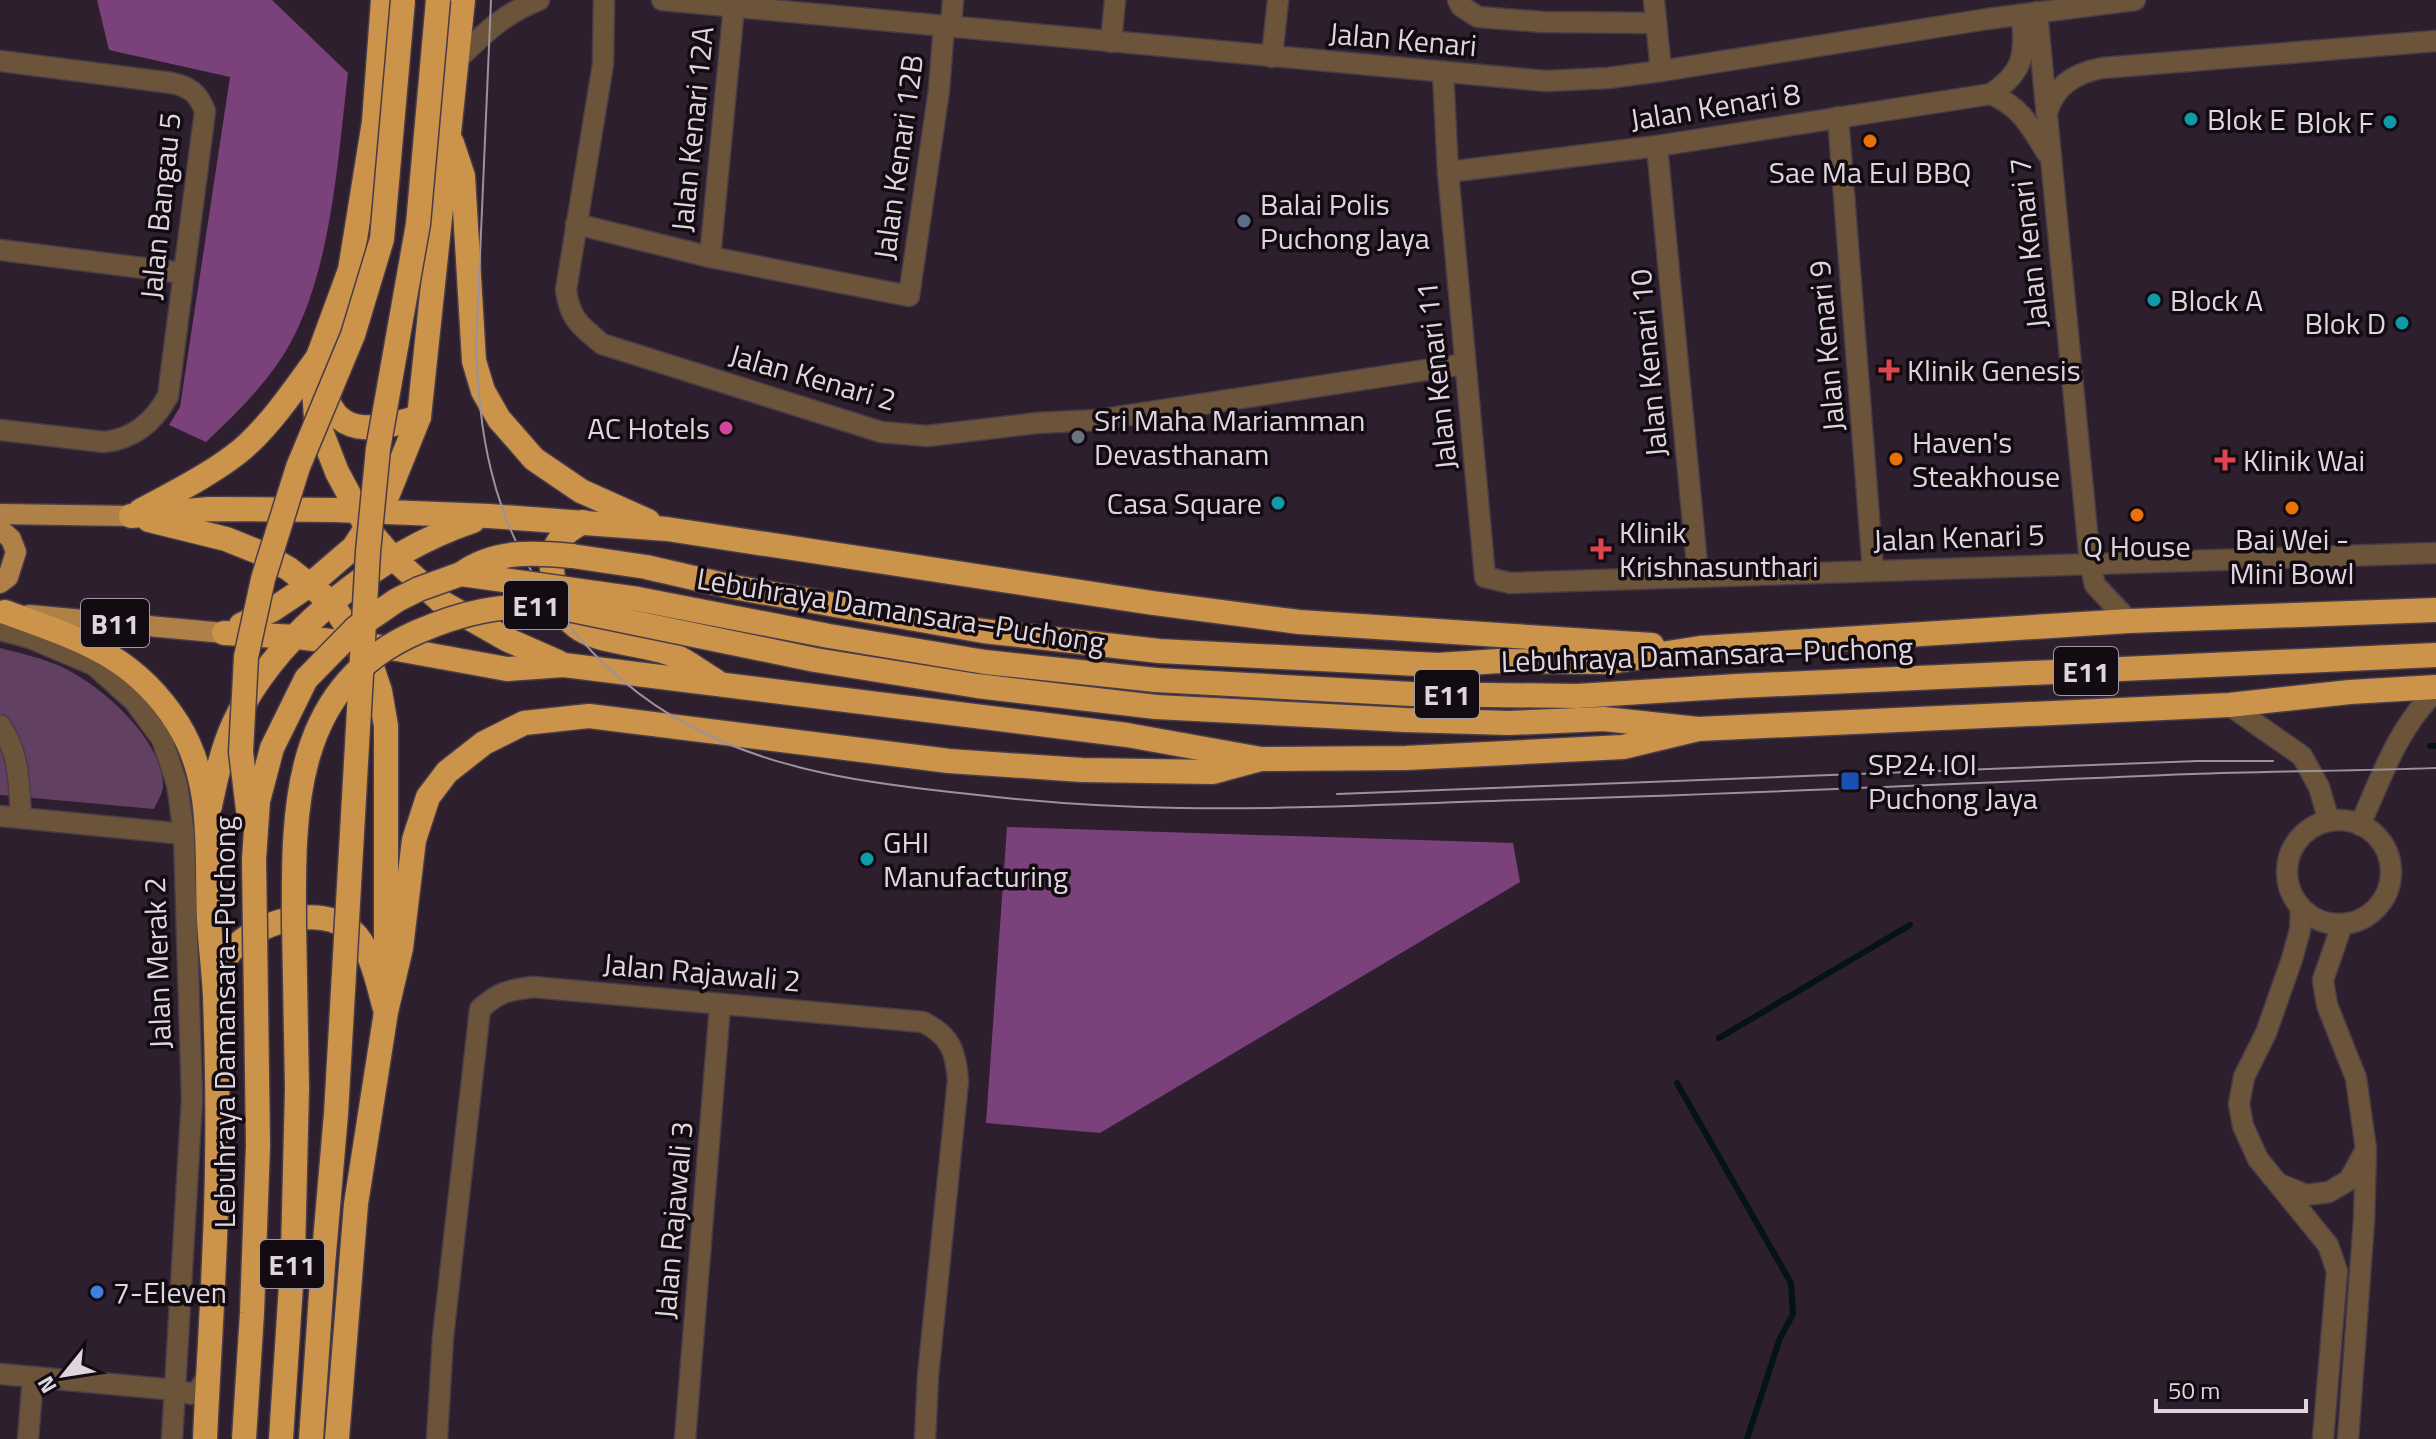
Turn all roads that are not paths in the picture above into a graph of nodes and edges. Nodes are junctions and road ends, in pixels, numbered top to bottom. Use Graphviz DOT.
graph roads {
  1 [pos="383,0"];
  2 [pos="403,0"];
  3 [pos="438,0"];
  4 [pos="463,0"];
  5 [pos="539,0"];
  6 [pos="604,0"];
  7 [pos="662,0"];
  8 [pos="953,0"];
  9 [pos="1115,0"];
  10 [pos="1278,0"];
  11 [pos="1458,0"];
  12 [pos="1654,0"];
  13 [pos="2135,0"];
  14 [pos="734,6"];
  15 [pos="788,6"];
  16 [pos="1988,10"];
  17 [pos="2029,14"];
  18 [pos="1656,23"];
  19 [pos="947,26"];
  20 [pos="2436,41"];
  21 [pos="1111,42"];
  22 [pos="1272,57"];
  23 [pos="458,59"];
  24 [pos="0,61"];
  25 [pos="1661,71"];
  26 [pos="1443,73"];
  27 [pos="1991,94"];
  28 [pos="2046,116"];
  29 [pos="1838,117"];
  30 [pos="450,137"];
  31 [pos="1657,146"];
  32 [pos="2049,156"];
  33 [pos="1448,172"];
  34 [pos="576,224"];
  35 [pos="0,250"];
  36 [pos="710,257"];
  37 [pos="183,273"];
  38 [pos="318,357"];
  39 [pos="1465,364"];
  40 [pos="419,417"];
  41 [pos="0,430"];
  42 [pos="0,514"];
  43 [pos="131,516"];
  44 [pos="489,516"];
  45 [pos="368,517"];
  46 [pos="583,522"];
  47 [pos="0,529"];
  48 [pos="667,529"];
  49 [pos="2436,553"];
  50 [pos="392,557"];
  51 [pos="2090,563"];
  52 [pos="1873,570"];
  53 [pos="461,574"];
  54 [pos="1698,575"];
  55 [pos="1485,577"];
  56 [pos="0,583"];
  57 [pos="311,584"];
  58 [pos="331,602"];
  59 [pos="2436,610"];
  60 [pos="2,618"];
  61 [pos="2129,621"];
  62 [pos="224,633"];
  63 [pos="297,637"];
  64 [pos="358,645"];
  65 [pos="1700,648"];
  66 [pos="2436,655"];
  67 [pos="564,665"];
  68 [pos="1438,665"];
  69 [pos="725,686"];
  70 [pos="1737,686"];
  71 [pos="2436,689"];
  72 [pos="2229,705"];
  73 [pos="0,725"];
  74 [pos="1698,729"];
  75 [pos="1261,759"];
  76 [pos="0,816"];
  77 [pos="21,818"];
  78 [pos="207,820"];
  79 [pos="2329,821"];
  80 [pos="2360,825"];
  81 [pos="184,834"];
  82 [pos="254,859"];
  83 [pos="2301,908"];
  84 [pos="2342,925"];
  85 [pos="215,997"];
  86 [pos="720,1006"];
  87 [pos="386,1012"];
  88 [pos="2366,1149"];
  89 [pos="2280,1184"];
  90 [pos="0,1374"];
  91 [pos="208,1374"];
  92 [pos="33,1377"];
  93 [pos="176,1390"];
  94 [pos="28,1439"];
  95 [pos="172,1439"];
  96 [pos="205,1439"];
  97 [pos="244,1439"];
  98 [pos="281,1439"];
  99 [pos="311,1439"];
  100 [pos="337,1439"];
  101 [pos="437,1439"];
  102 [pos="685,1439"];
  103 [pos="925,1439"];
  104 [pos="2323,1439"];
  105 [pos="2348,1439"];
  1 -- 38 [label="highway"];
  2 -- 82 [label="highway, bridge"];
  3 -- 99 [label="highway, bridge"];
  4 -- 23 [label="highway"];
  5 -- 23 [label="street"];
  6 -- 34 [label="street, Jalan Kenari 2"];
  7 -- 14 [label="street, Jalan Kenari"];
  8 -- 19 [label="street, Jalan Kenari 12B"];
  9 -- 21 [label="street"];
  10 -- 22 [label="street"];
  11 -- 18 [label="street"];
  12 -- 18 [label="street"];
  13 -- 17 [label="street, Jalan Kenari"];
  14 -- 15 [label="street, Jalan Kenari"];
  14 -- 36 [label="street, Jalan Kenari 12A"];
  15 -- 19 [label="street, Jalan Kenari"];
  16 -- 17 [label="street, Jalan Kenari"];
  16 -- 25 [label="street, Jalan Kenari"];
  17 -- 27 [label="street"];
  17 -- 28 [label="street, Jalan Kenari 7"];
  18 -- 25 [label="street"];
  19 -- 21 [label="street, Jalan Kenari"];
  19 -- 36 [label="street, Jalan Kenari 12B"];
  20 -- 28 [label="street"];
  21 -- 22 [label="street, Jalan Kenari"];
  22 -- 26 [label="street, Jalan Kenari"];
  23 -- 30 [label="highway"];
  24 -- 37 [label="street, Jalan Bangau 5"];
  25 -- 26 [label="street, Jalan Kenari"];
  26 -- 33 [label="street, Jalan Kenari 11"];
  27 -- 29 [label="street, Jalan Kenari 8"];
  27 -- 32 [label="street"];
  28 -- 32 [label="street, Jalan Kenari 7"];
  29 -- 31 [label="street, Jalan Kenari 8"];
  29 -- 52 [label="street, Jalan Kenari 9"];
  30 -- 40 [label="highway"];
  30 -- 48 [label="highway"];
  31 -- 33 [label="street, Jalan Kenari 8"];
  31 -- 54 [label="street, Jalan Kenari 10"];
  32 -- 51 [label="street, Jalan Kenari 7"];
  33 -- 39 [label="street, Jalan Kenari 11"];
  34 -- 36 [label="street"];
  34 -- 39 [label="street, Jalan Kenari 2"];
  35 -- 37 [label="street"];
  37 -- 41 [label="street, Jalan Bangau 5"];
  38 -- 40 [label="highway"];
  38 -- 43 [label="highway"];
  38 -- 45 [label="highway"];
  39 -- 55 [label="street, Jalan Kenari 11"];
  40 -- 45 [label="highway"];
  42 -- 43 [label="main road"];
  43 -- 45 [label="highway"];
  43 -- 57 [label="highway"];
  44 -- 45 [label="highway"];
  44 -- 46 [label="highway"];
  44 -- 50 [label="highway"];
  45 -- 50 [label="highway"];
  45 -- 57 [label="highway"];
  46 -- 48 [label="highway"];
  46 -- 69 [label="highway"];
  47 -- 56 [label="main road"];
  48 -- 65 [label="highway"];
  49 -- 51 [label="street, Jalan Kenari 5"];
  50 -- 58 [label="highway"];
  50 -- 67 [label="highway"];
  51 -- 52 [label="street, Jalan Kenari 5"];
  51 -- 61 [label="street"];
  52 -- 54 [label="street, Jalan Kenari 5"];
  53 -- 68 [label="highway, bridge"];
  53 -- 70 [label="highway, Lebuhraya Damansara–Puchong / E11, bridge"];
  53 -- 82 [label="highway, Lebuhraya Damansara–Puchong / E11, bridge"];
  54 -- 55 [label="street, Jalan Kenari 5"];
  57 -- 58 [label="highway"];
  57 -- 62 [label="highway"];
  58 -- 63 [label="highway"];
  58 -- 64 [label="highway"];
  59 -- 61 [label="highway"];
  60 -- 62 [label="main road, B11"];
  60 -- 78 [label="highway"];
  60 -- 81 [label="street, Jalan Merak 2"];
  61 -- 65 [label="highway"];
  62 -- 63 [label="highway"];
  63 -- 64 [label="highway"];
  63 -- 78 [label="highway"];
  64 -- 67 [label="highway"];
  64 -- 87 [label="highway"];
  65 -- 68 [label="highway"];
  66 -- 70 [label="highway, Lebuhraya Damansara–Puchong / E11"];
  67 -- 69 [label="highway"];
  68 -- 70 [label="highway"];
  69 -- 75 [label="highway"];
  71 -- 72 [label="highway, Lebuhraya Damansara–Puchong / E11"];
  71 -- 80 [label="street"];
  72 -- 74 [label="highway, Lebuhraya Damansara–Puchong / E11"];
  72 -- 79 [label="street"];
  73 -- 77 [label="street"];
  74 -- 75 [label="highway"];
  74 -- 98 [label="highway, Lebuhraya Damansara–Puchong / E11, bridge"];
  75 -- 87 [label="highway"];
  76 -- 77 [label="street"];
  77 -- 81 [label="street"];
  78 -- 85 [label="highway"];
  79 -- 80 [label="street"];
  79 -- 83 [label="street"];
  80 -- 84 [label="street"];
  81 -- 93 [label="street, Jalan Merak 2"];
  82 -- 97 [label="highway, Lebuhraya Damansara–Puchong / E11, bridge"];
  83 -- 84 [label="street"];
  83 -- 89 [label="street"];
  84 -- 88 [label="street"];
  85 -- 87 [label="highway"];
  85 -- 91 [label="highway"];
  86 -- 101 [label="street, Jalan Rajawali 2"];
  86 -- 102 [label="street, Jalan Rajawali 3"];
  86 -- 103 [label="street, Jalan Rajawali 2"];
  87 -- 100 [label="highway"];
  88 -- 89 [label="street"];
  88 -- 105 [label="street"];
  89 -- 104 [label="street"];
  90 -- 92 [label="street"];
  91 -- 93 [label="street"];
  91 -- 96 [label="highway"];
  92 -- 93 [label="street"];
  92 -- 94 [label="street"];
  93 -- 95 [label="street, Jalan Merak 2"];
}
